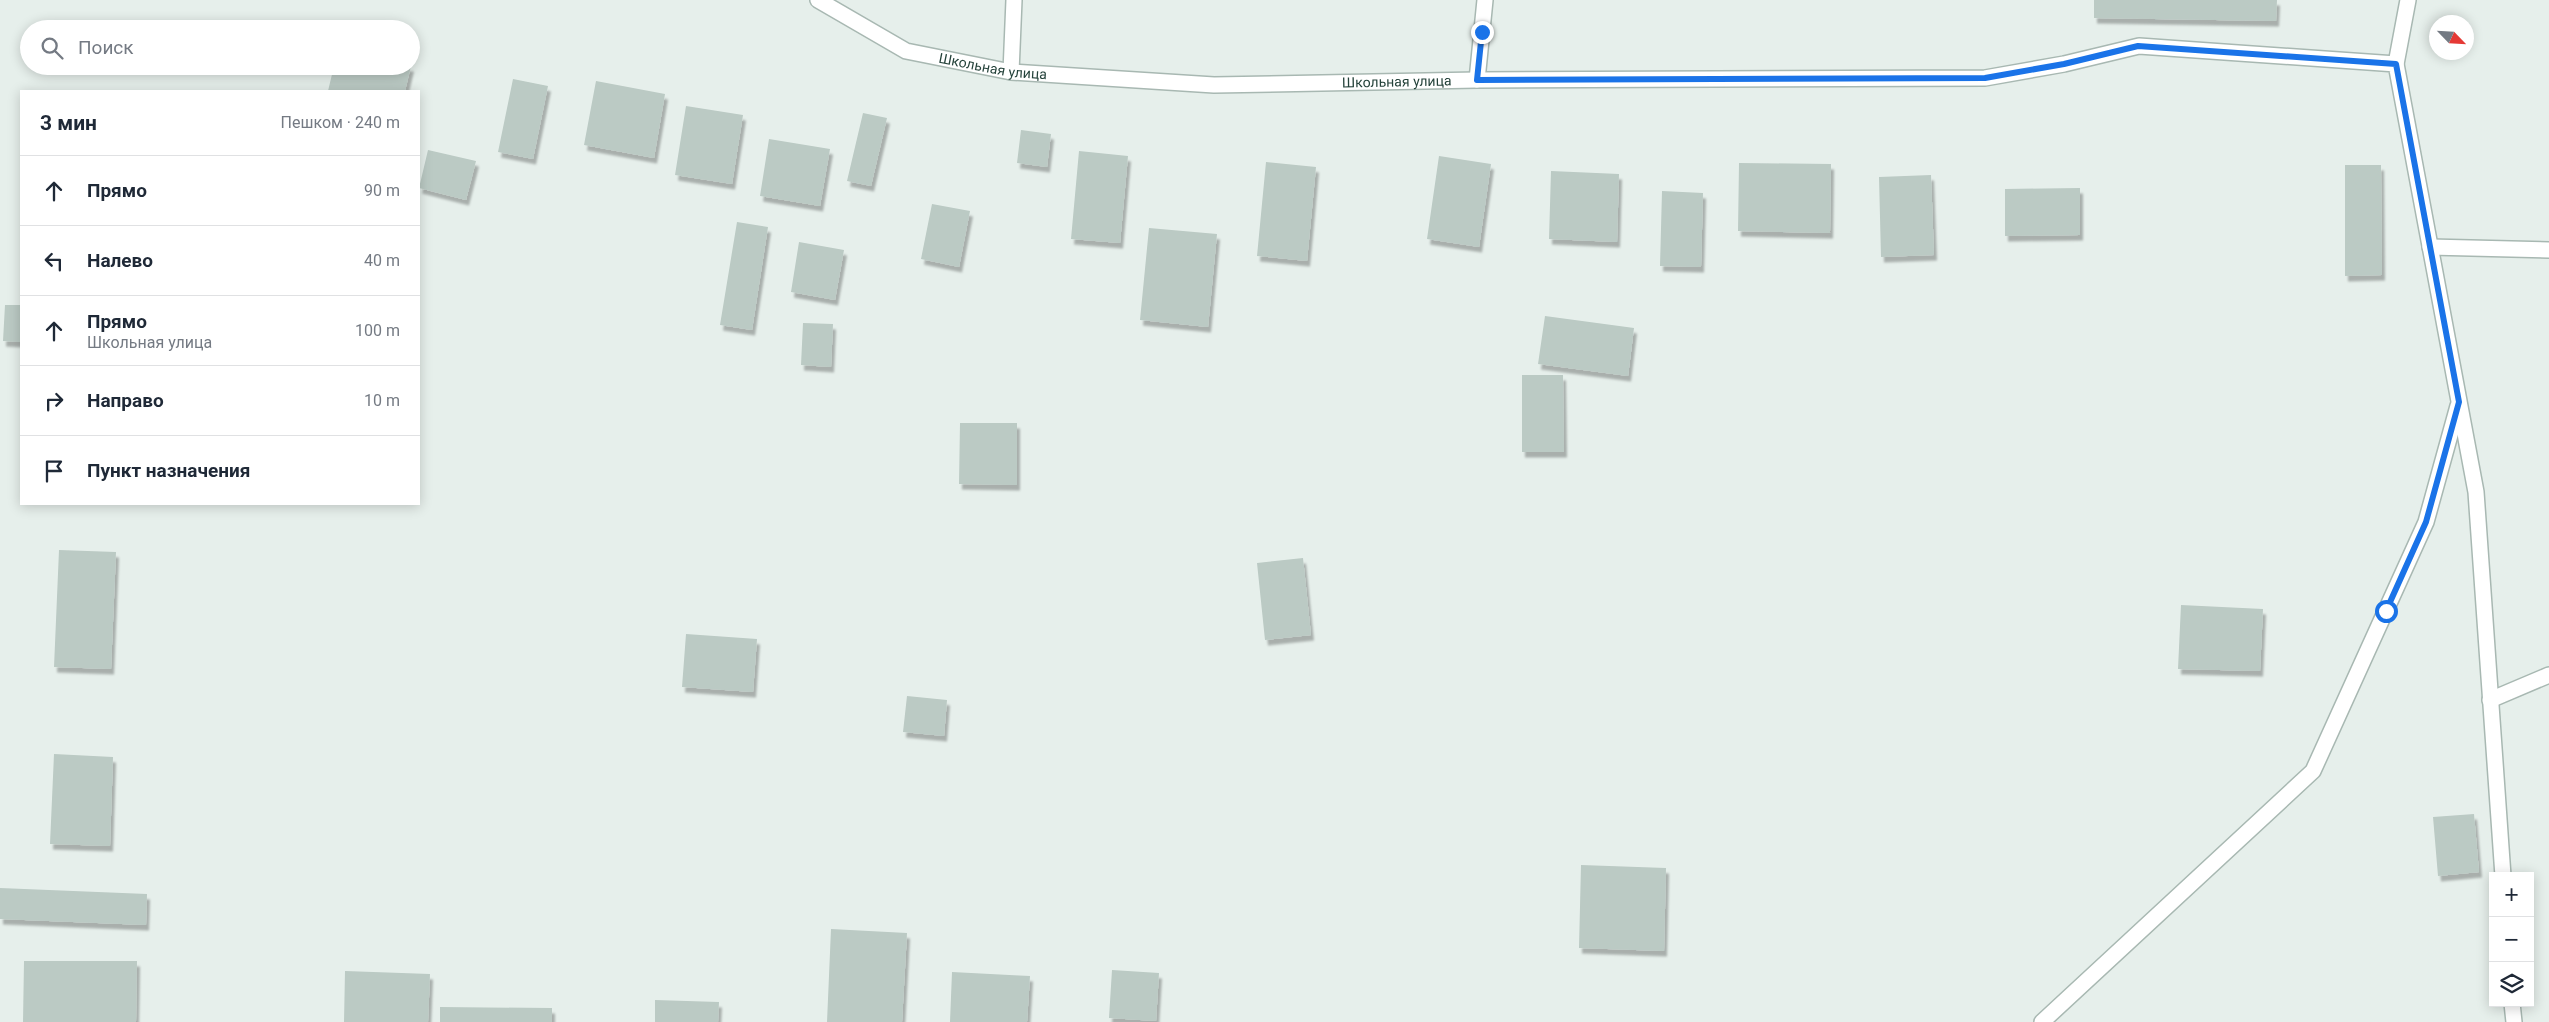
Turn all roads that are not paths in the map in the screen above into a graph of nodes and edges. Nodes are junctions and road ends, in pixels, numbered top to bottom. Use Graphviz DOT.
graph roads {
  1 [pos="818,0"];
  2 [pos="1014,0"];
  3 [pos="1485,0"];
  4 [pos="2408,0"];
  5 [pos="2396,64"];
  6 [pos="1011,72"];
  7 [pos="1477,80"];
  8 [pos="2430,247"];
  9 [pos="2549,250"];
  10 [pos="2459,402"];
  11 [pos="2549,675"];
  12 [pos="2490,700"];
  13 [pos="2503,872"];
  14 [pos="2512,1007"];
  15 [pos="2042,1022"];
  16 [pos="2514,1022"];
  1 -- 6 [label="street, Школьная улица"];
  2 -- 6 [label="street"];
  3 -- 7 [label="street"];
  4 -- 5 [label="street"];
  5 -- 7 [label="street, Школьная улица"];
  5 -- 8 [label="street"];
  6 -- 7 [label="street, Школьная улица"];
  8 -- 9 [label="street"];
  8 -- 10 [label="street"];
  10 -- 12 [label="street"];
  10 -- 15 [label="street"];
  11 -- 12 [label="street"];
  12 -- 13 [label="street"];
  14 -- 16 [label="street"];
}
